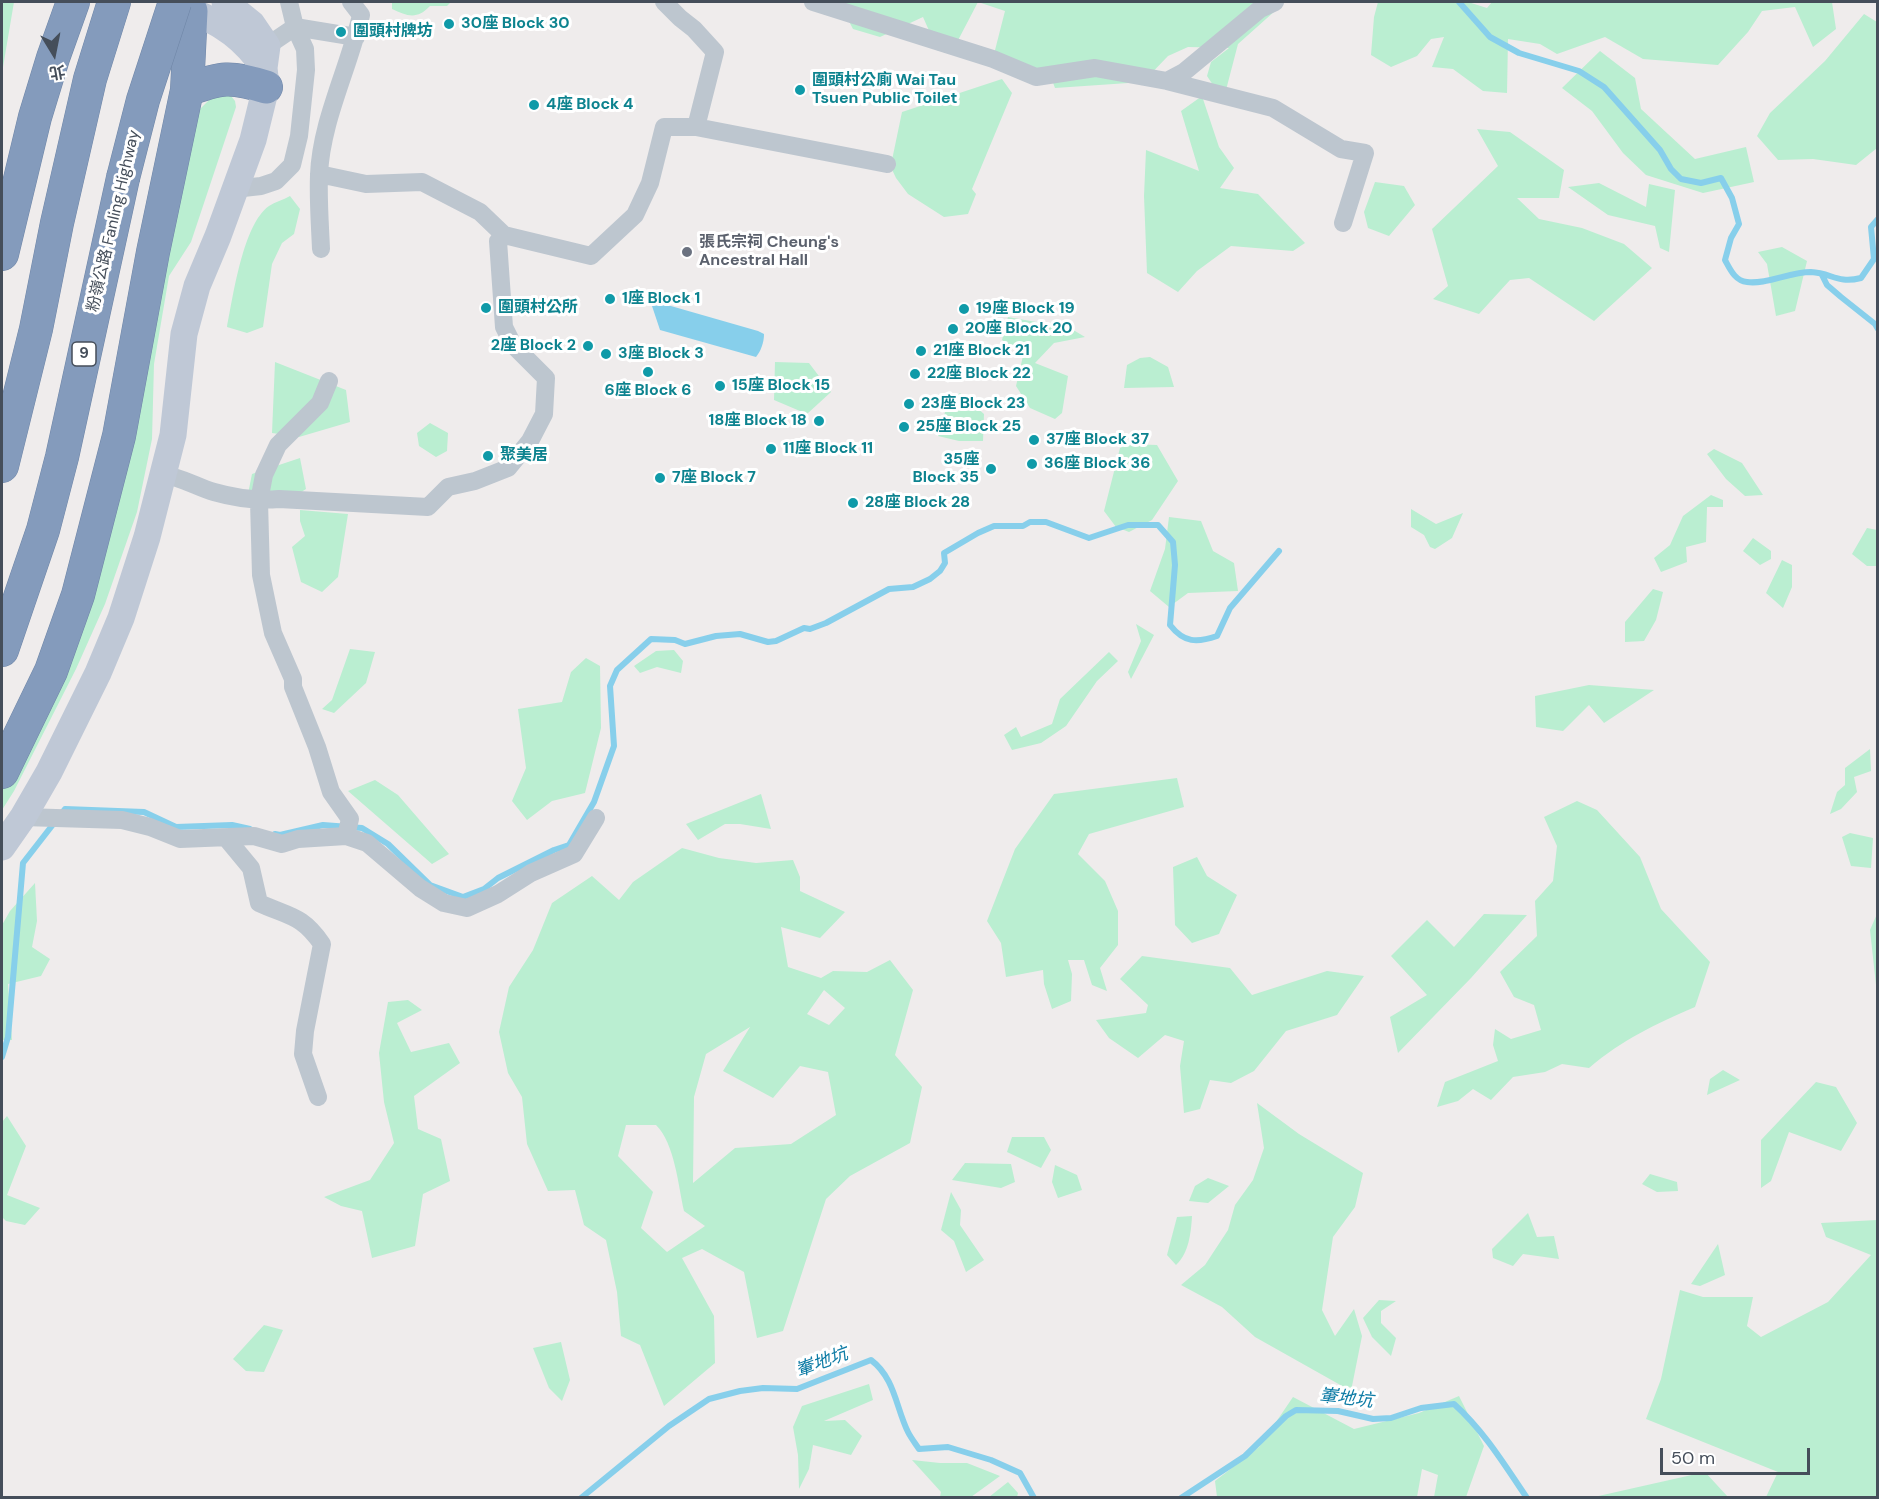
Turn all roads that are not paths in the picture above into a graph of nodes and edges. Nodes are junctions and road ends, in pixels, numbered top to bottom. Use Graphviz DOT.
graph roads {
  1 [pos="73,2"];
  2 [pos="114,2"];
  3 [pos="225,2"];
  4 [pos="289,2"];
  5 [pos="351,2"];
  6 [pos="664,2"];
  7 [pos="813,2"];
  8 [pos="1275,2"];
  9 [pos="182,4"];
  10 [pos="295,27"];
  11 [pos="356,37"];
  12 [pos="266,67"];
  13 [pos="1167,81"];
  14 [pos="187,90"];
  15 [pos="696,127"];
  16 [pos="887,164"];
  17 [pos="319,174"];
  18 [pos="234,189"];
  19 [pos="1343,223"];
  20 [pos="504,235"];
  21 [pos="321,249"];
  22 [pos="2,254"];
  23 [pos="329,381"];
  24 [pos="2,466"];
  25 [pos="164,475"];
  26 [pos="259,501"];
  27 [pos="2,650"];
  28 [pos="2,772"];
  29 [pos="34,817"];
  30 [pos="596,818"];
  31 [pos="348,829"];
  32 [pos="228,839"];
  33 [pos="2,847"];
  34 [pos="318,1097"];
  1 -- 22 [label="highway"];
  2 -- 24 [label="highway"];
  3 -- 12 [label="main road"];
  4 -- 10 [label="street"];
  5 -- 11 [label="street"];
  6 -- 15 [label="street"];
  7 -- 13 [label="street"];
  8 -- 13 [label="street"];
  9 -- 12 [label="main road"];
  9 -- 14 [label="highway"];
  9 -- 27 [label="highway, 粉嶺公路 Fanling Highway / 9, bridge"];
  10 -- 11 [label="street"];
  10 -- 12 [label="street"];
  10 -- 18 [label="street"];
  11 -- 17 [label="street"];
  12 -- 14 [label="highway"];
  12 -- 18 [label="main road"];
  13 -- 19 [label="street"];
  14 -- 28 [label="highway"];
  15 -- 16 [label="street"];
  15 -- 20 [label="street"];
  17 -- 20 [label="street"];
  17 -- 21 [label="street"];
  18 -- 25 [label="main road"];
  20 -- 26 [label="street"];
  23 -- 26 [label="street"];
  25 -- 26 [label="street"];
  25 -- 29 [label="main road"];
  26 -- 31 [label="street"];
  29 -- 32 [label="street"];
  29 -- 33 [label="main road"];
  30 -- 31 [label="street"];
  31 -- 32 [label="street"];
  32 -- 34 [label="street"];
}
